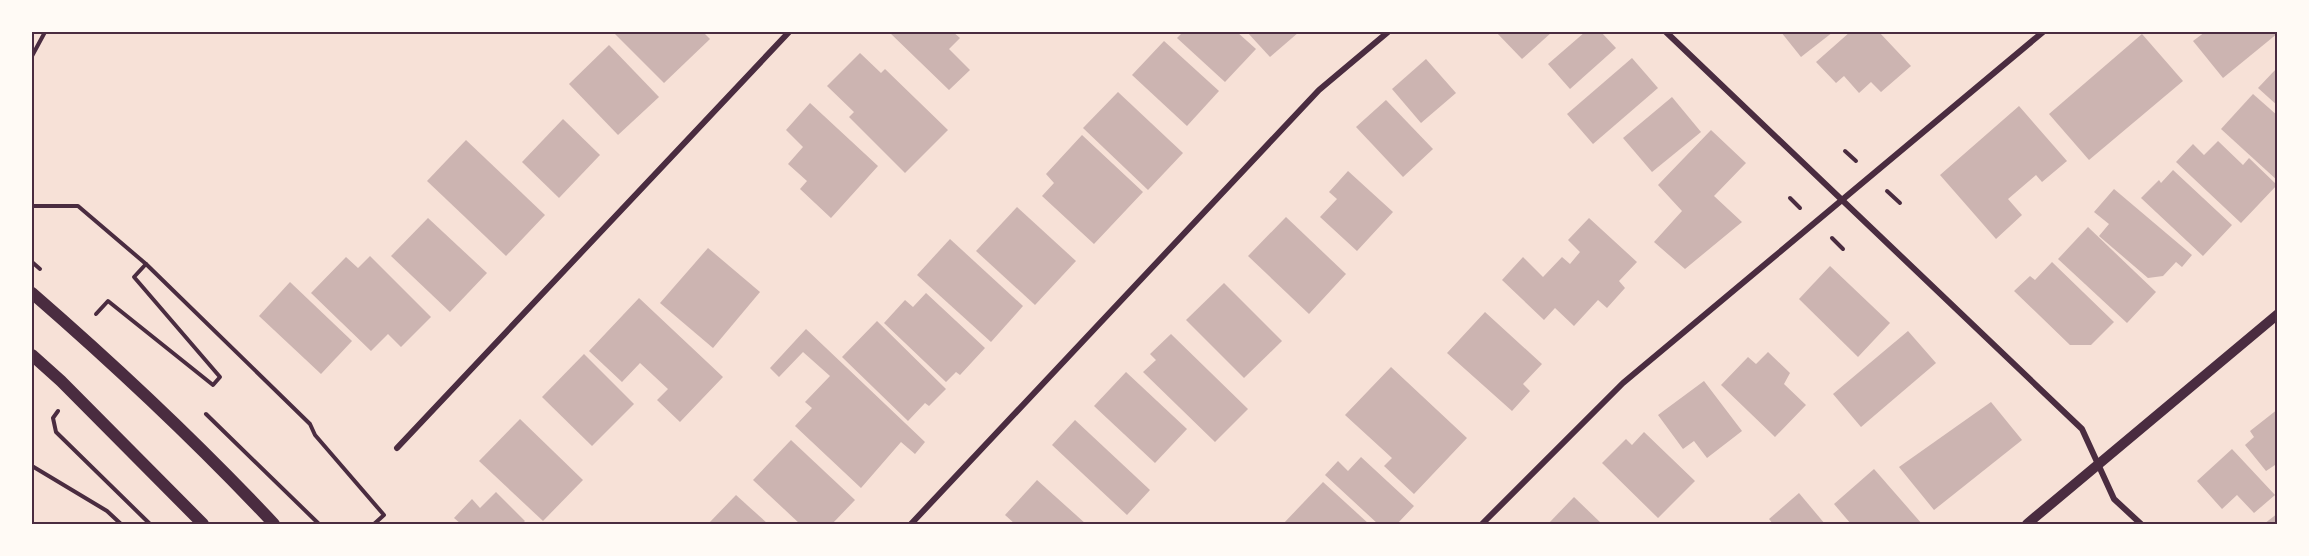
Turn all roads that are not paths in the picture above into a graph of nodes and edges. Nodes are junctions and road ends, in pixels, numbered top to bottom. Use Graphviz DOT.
graph roads {
  1 [pos="789,32"];
  2 [pos="1388,32"];
  3 [pos="1666,32"];
  4 [pos="2043,32"];
  5 [pos="1843,200"];
  6 [pos="32,293"];
  7 [pos="2277,314"];
  8 [pos="32,355"];
  9 [pos="397,448"];
  10 [pos="2099,465"];
  11 [pos="203,525"];
  12 [pos="274,525"];
  13 [pos="911,525"];
  14 [pos="1482,525"];
  15 [pos="2027,525"];
  16 [pos="2141,525"];
  1 -- 9 [label="street"];
  2 -- 13 [label="street"];
  3 -- 5 [label="street"];
  4 -- 5 [label="street"];
  5 -- 10 [label="street"];
  5 -- 14 [label="street"];
  6 -- 12 [label="main road"];
  7 -- 10 [label="street"];
  8 -- 11 [label="main road"];
  10 -- 15 [label="street"];
  10 -- 16 [label="street"];
}
